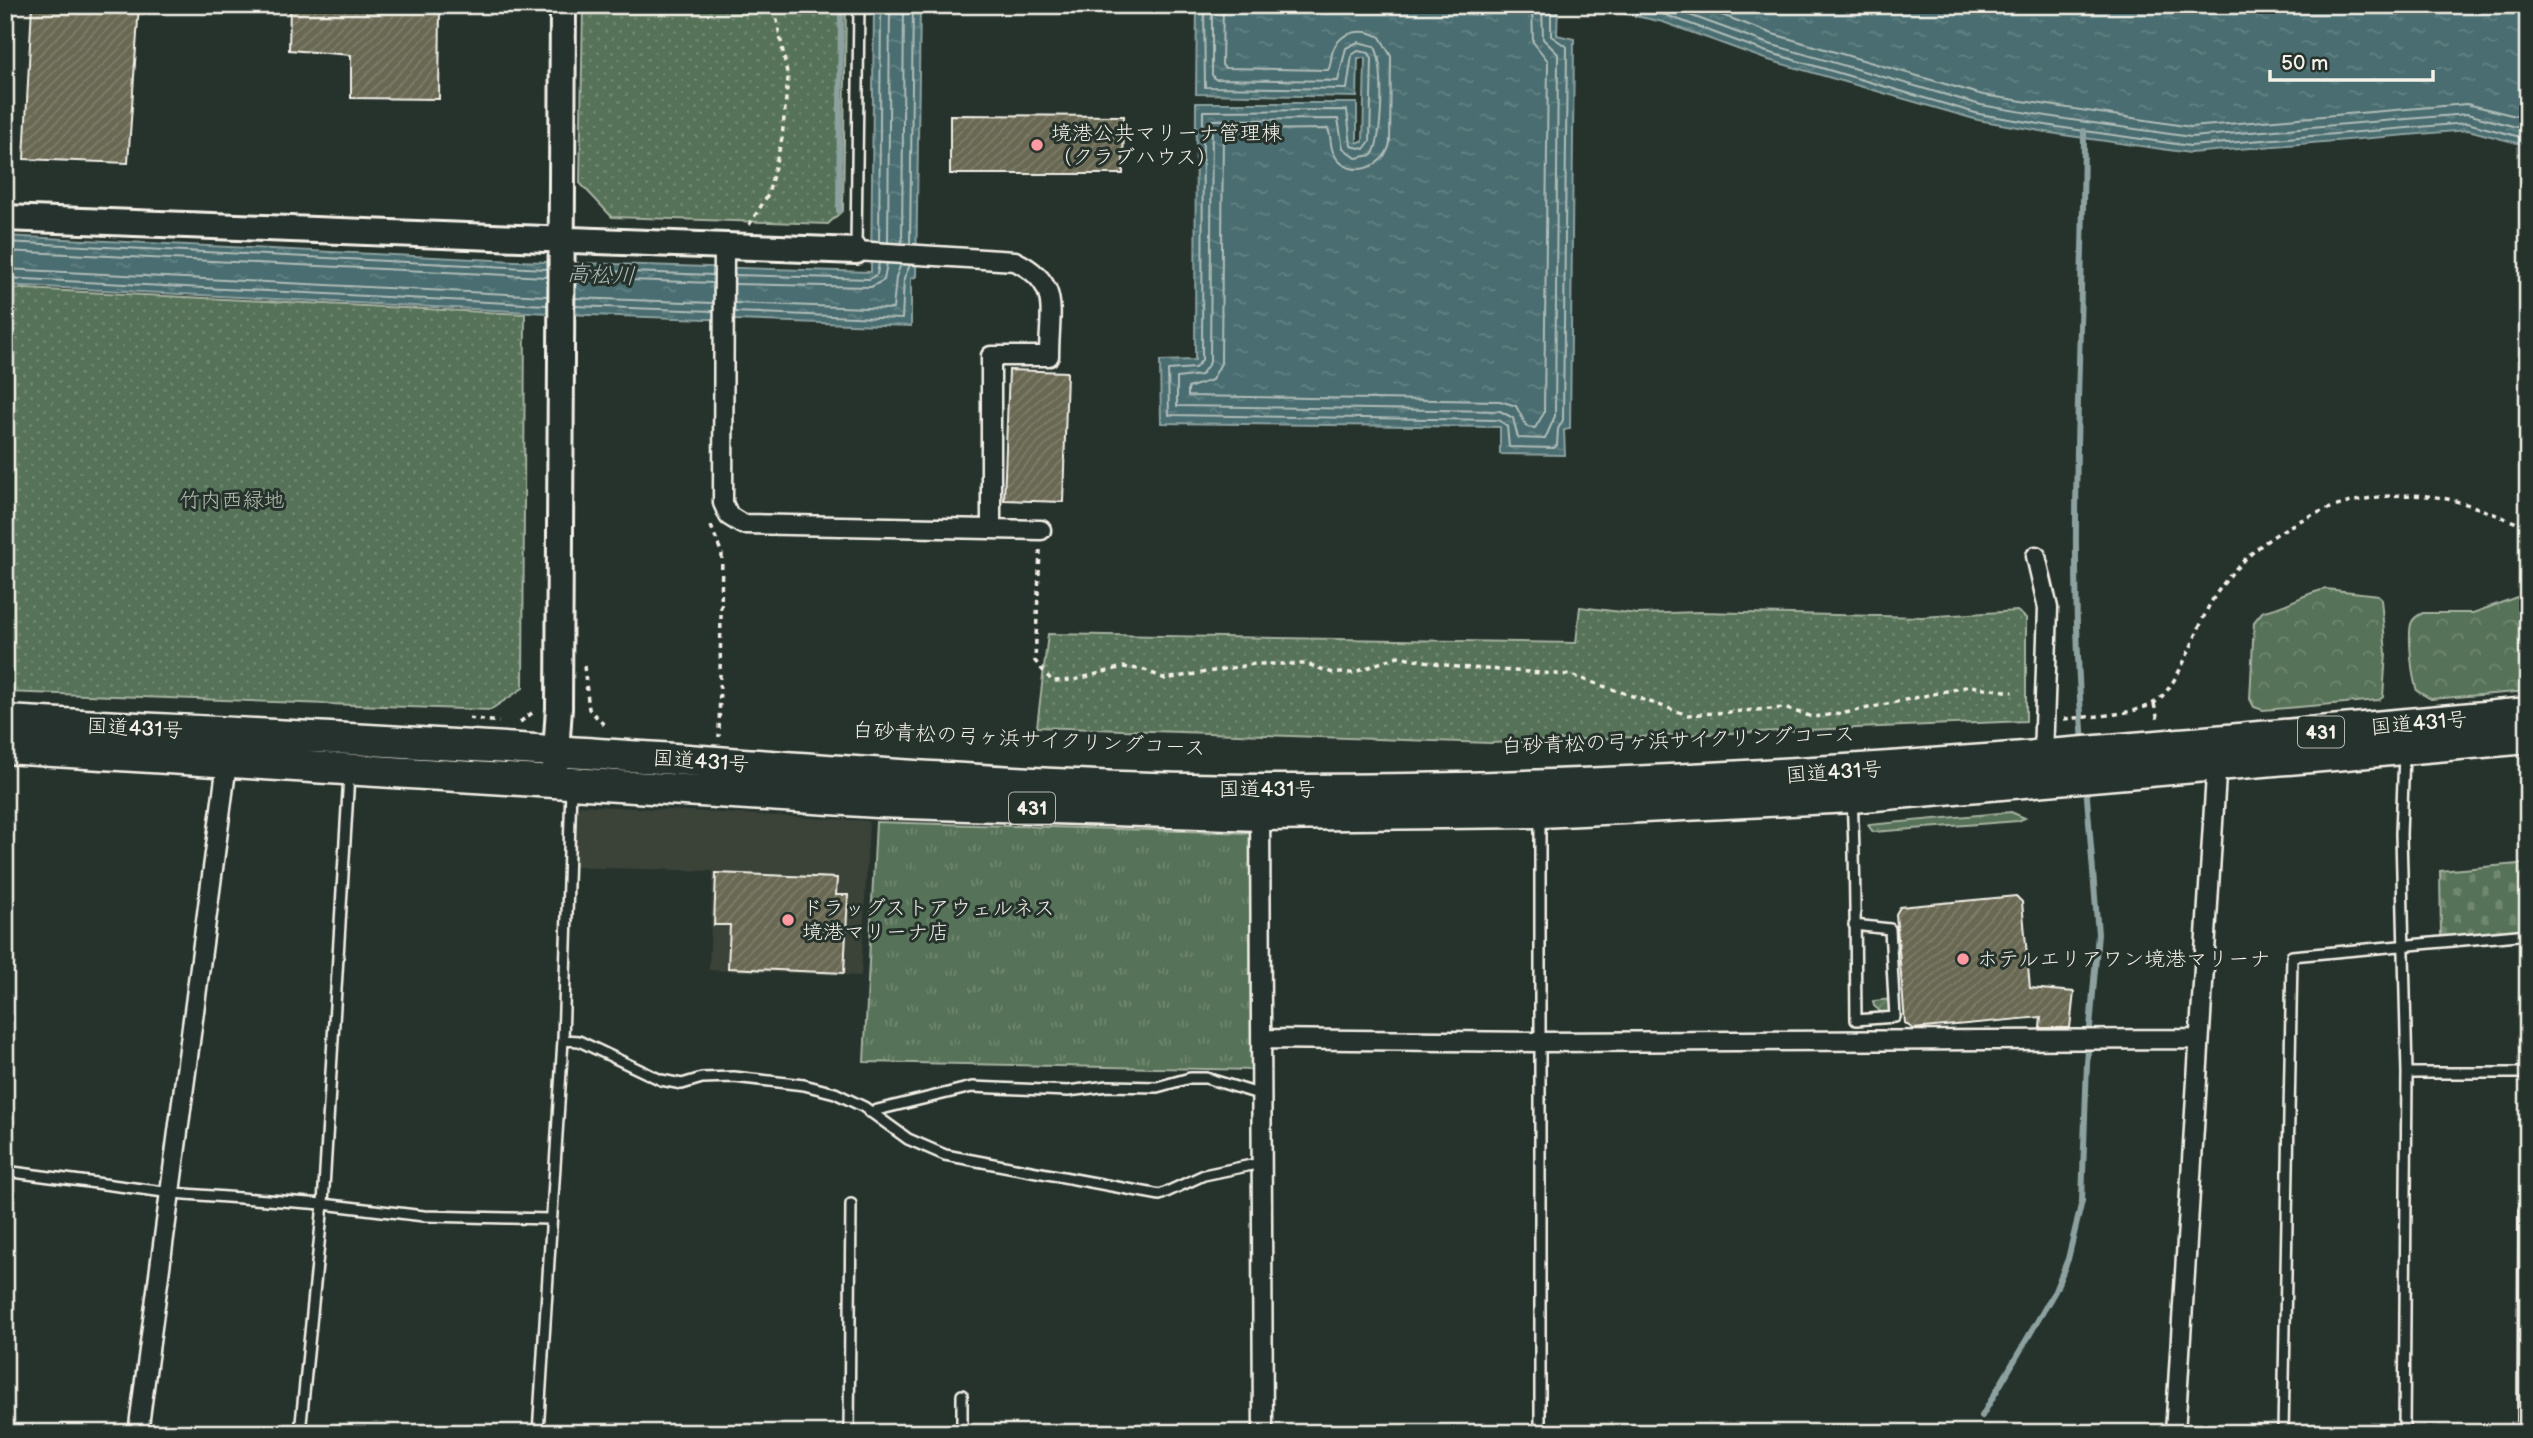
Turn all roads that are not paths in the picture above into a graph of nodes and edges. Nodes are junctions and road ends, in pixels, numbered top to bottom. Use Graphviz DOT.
graph roads {
  1 [pos="563,5"];
  2 [pos="859,5"];
  3 [pos="5,218"];
  4 [pos="560,251"];
  5 [pos="862,251"];
  6 [pos="724,257"];
  7 [pos="991,528"];
  8 [pos="1041,530"];
  9 [pos="2036,556"];
  10 [pos="2528,713"];
  11 [pos="5,721"];
  12 [pos="2528,738"];
  13 [pos="5,748"];
  14 [pos="2404,749"];
  15 [pos="2217,754"];
  16 [pos="2050,757"];
  17 [pos="227,762"];
  18 [pos="566,767"];
  19 [pos="350,770"];
  20 [pos="1852,797"];
  21 [pos="1260,803"];
  22 [pos="1540,812"];
  23 [pos="1854,925"];
  24 [pos="2528,934"];
  25 [pos="2404,944"];
  26 [pos="2199,1038"];
  27 [pos="1263,1039"];
  28 [pos="563,1040"];
  29 [pos="1539,1042"];
  30 [pos="2407,1073"];
  31 [pos="2528,1073"];
  32 [pos="1262,1095"];
  33 [pos="869,1112"];
  34 [pos="1261,1163"];
  35 [pos="5,1171"];
  36 [pos="172,1193"];
  37 [pos="323,1204"];
  38 [pos="851,1204"];
  39 [pos="2524,1210"];
  40 [pos="549,1219"];
  41 [pos="962,1395"];
  42 [pos="138,1433"];
  43 [pos="300,1433"];
  44 [pos="538,1433"];
  45 [pos="849,1433"];
  46 [pos="962,1433"];
  47 [pos="1263,1433"];
  48 [pos="1540,1433"];
  49 [pos="2175,1433"];
  50 [pos="2283,1433"];
  51 [pos="2404,1433"];
  52 [pos="2524,1433"];
  1 -- 4 [label="street"];
  2 -- 5 [label="lane"];
  3 -- 4 [label="street"];
  4 -- 6 [label="street"];
  4 -- 18 [label="street"];
  5 -- 6 [label="street"];
  5 -- 7 [label="street"];
  6 -- 7 [label="street"];
  7 -- 8 [label="street"];
  9 -- 16 [label="street"];
  10 -- 15 [label="highway, 国道431号 / 431"];
  11 -- 18 [label="highway, 国道431号 / 431"];
  12 -- 14 [label="highway, 国道431号 / 431"];
  13 -- 17 [label="highway, 国道431号 / 431"];
  14 -- 15 [label="highway, 国道431号 / 431"];
  14 -- 25 [label="lane"];
  15 -- 16 [label="highway, 国道431号 / 431"];
  15 -- 26 [label="street"];
  16 -- 20 [label="highway, 国道431号 / 431"];
  16 -- 21 [label="highway, 国道431号 / 431"];
  17 -- 19 [label="highway, 国道431号 / 431"];
  17 -- 36 [label="street"];
  18 -- 19 [label="highway, 国道431号 / 431"];
  18 -- 21 [label="highway, 国道431号 / 431"];
  18 -- 28 [label="lane"];
  19 -- 37 [label="lane"];
  20 -- 22 [label="highway, 国道431号 / 431"];
  20 -- 23 [label="lane"];
  21 -- 22 [label="highway, 国道431号 / 431"];
  21 -- 27 [label="street"];
  22 -- 29 [label="lane"];
  23 -- 23 [label="lane"];
  24 -- 25 [label="lane"];
  25 -- 30 [label="lane"];
  25 -- 50 [label="lane"];
  26 -- 29 [label="street"];
  26 -- 49 [label="street"];
  27 -- 29 [label="street"];
  27 -- 32 [label="street"];
  28 -- 33 [label="lane"];
  28 -- 40 [label="lane"];
  29 -- 48 [label="lane"];
  30 -- 31 [label="lane"];
  30 -- 51 [label="lane"];
  32 -- 33 [label="lane"];
  32 -- 34 [label="street"];
  33 -- 34 [label="lane"];
  34 -- 47 [label="street"];
  35 -- 36 [label="lane"];
  36 -- 37 [label="lane"];
  36 -- 42 [label="street"];
  37 -- 40 [label="lane"];
  37 -- 43 [label="lane"];
  38 -- 45 [label="lane"];
  39 -- 52 [label="lane"];
  40 -- 44 [label="lane"];
  41 -- 46 [label="lane"];
}
